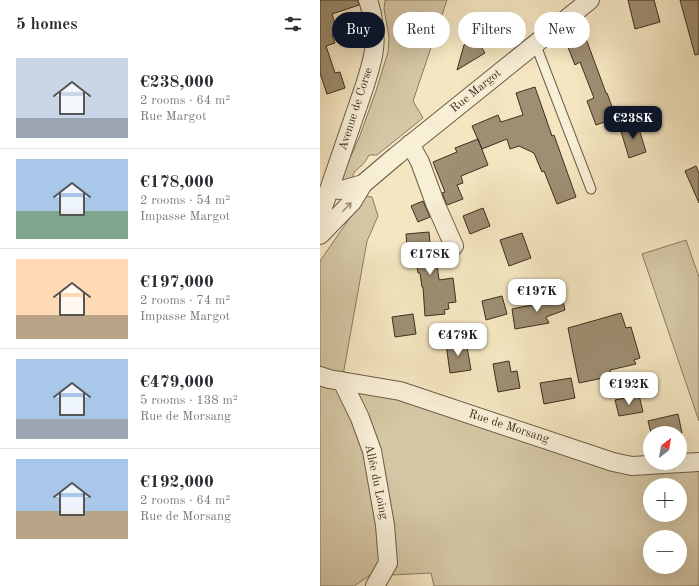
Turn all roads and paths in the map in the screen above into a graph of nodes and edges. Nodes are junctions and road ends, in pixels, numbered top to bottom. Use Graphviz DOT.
graph roads {
  1 [pos="368,0"];
  2 [pos="590,0"];
  3 [pos="575,12"];
  4 [pos="534,44"];
  5 [pos="537,48"];
  6 [pos="410,144"];
  7 [pos="363,184"];
  8 [pos="330,189"];
  9 [pos="591,189"];
  10 [pos="320,216"];
  11 [pos="320,235"];
  12 [pos="454,246"];
  13 [pos="320,376"];
  14 [pos="342,380"];
  15 [pos="699,462"];
  16 [pos="375,586"];
  1 -- 8 [label="street, Avenue de Corse"];
  2 -- 3 [label="street, Rue Margot"];
  4 -- 6 [label="street, Rue Margot"];
  5 -- 9 [label="lane"];
  6 -- 7 [label="street, Rue Margot"];
  6 -- 12 [label="street"];
  7 -- 8 [label="street, Rue Margot"];
  11 -- 7 [label="street, Rue Margot, one-way"];
  8 -- 10 [label="street, Avenue de Corse"];
  13 -- 14 [label="street, Rue de Morsang"];
  14 -- 15 [label="street, Rue de Morsang"];
  14 -- 16 [label="street, Allée du Loing"];
}
